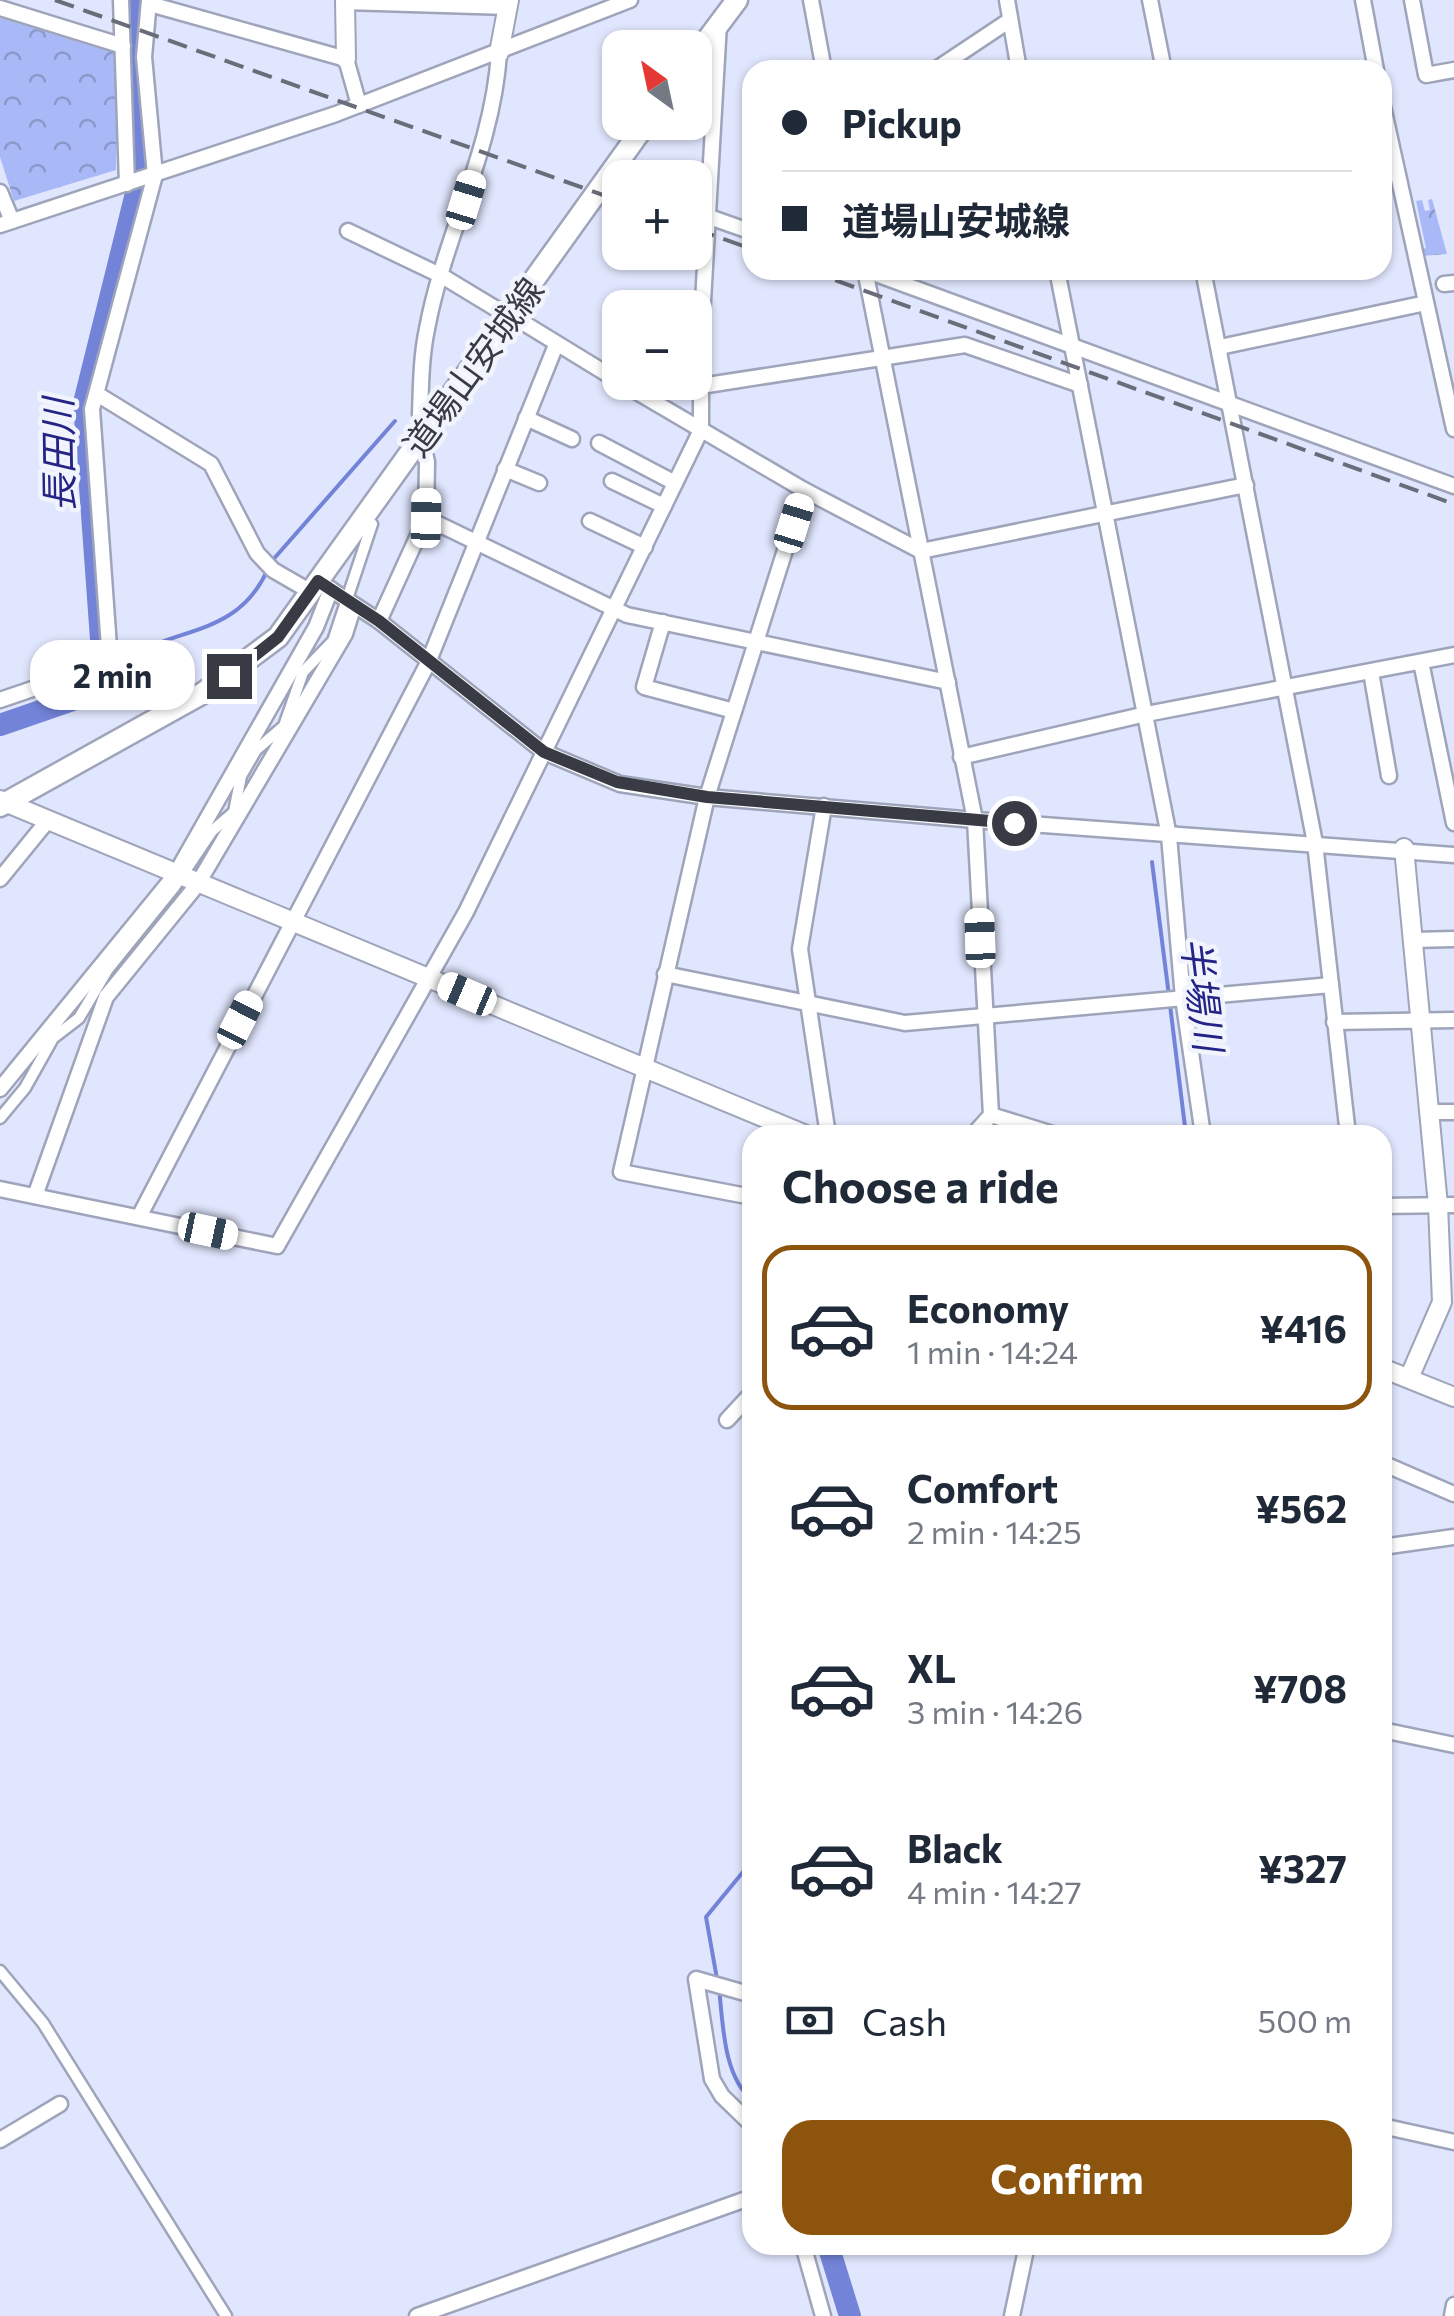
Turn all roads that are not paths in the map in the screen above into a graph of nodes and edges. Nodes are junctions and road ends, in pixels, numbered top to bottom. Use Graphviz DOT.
graph roads {
  1 [pos="121,0"];
  2 [pos="630,0"];
  3 [pos="737,0"];
  4 [pos="811,0"];
  5 [pos="1007,0"];
  6 [pos="1150,0"];
  7 [pos="1363,0"];
  8 [pos="1412,0"];
  9 [pos="345,1"];
  10 [pos="149,2"];
  11 [pos="509,4"];
  12 [pos="0,8"];
  13 [pos="1010,20"];
  14 [pos="719,23"];
  15 [pos="712,33"];
  16 [pos="122,46"];
  17 [pos="499,54"];
  18 [pos="346,59"];
  19 [pos="822,60"];
  20 [pos="950,60"];
  21 [pos="1017,60"];
  22 [pos="1162,60"];
  23 [pos="1374,60"];
  24 [pos="1454,70"];
  25 [pos="359,105"];
  26 [pos="1392,148"];
  27 [pos="707,160"];
  28 [pos="141,180"];
  29 [pos="0,192"];
  30 [pos="602,193"];
  31 [pos="712,218"];
  32 [pos="6,223"];
  33 [pos="742,229"];
  34 [pos="348,231"];
  35 [pos="442,276"];
  36 [pos="867,280"];
  37 [pos="892,280"];
  38 [pos="1060,280"];
  39 [pos="1205,280"];
  40 [pos="1426,303"];
  41 [pos="508,315"];
  42 [pos="556,345"];
  43 [pos="1074,347"];
  44 [pos="1220,347"];
  45 [pos="883,359"];
  46 [pos="602,372"];
  47 [pos="712,384"];
  48 [pos="1080,385"];
  49 [pos="97,394"];
  50 [pos="650,400"];
  51 [pos="701,400"];
  52 [pos="1233,405"];
  53 [pos="526,418"];
  54 [pos="1454,428"];
  55 [pos="425,430"];
  56 [pos="701,430"];
  57 [pos="572,439"];
  58 [pos="599,443"];
  59 [pos="505,468"];
  60 [pos="612,481"];
  61 [pos="539,483"];
  62 [pos="675,483"];
  63 [pos="1246,485"];
  64 [pos="1454,486"];
  65 [pos="804,490"];
  66 [pos="664,506"];
  67 [pos="1106,513"];
  68 [pos="426,518"];
  69 [pos="590,521"];
  70 [pos="372,524"];
  71 [pos="476,540"];
  72 [pos="645,547"];
  73 [pos="921,551"];
  74 [pos="320,588"];
  75 [pos="351,603"];
  76 [pos="614,610"];
  77 [pos="379,621"];
  78 [pos="664,622"];
  79 [pos="757,642"];
  80 [pos="1454,655"];
  81 [pos="110,661"];
  82 [pos="1421,662"];
  83 [pos="428,663"];
  84 [pos="85,672"];
  85 [pos="1372,672"];
  86 [pos="948,682"];
  87 [pos="1287,688"];
  88 [pos="0,700"];
  89 [pos="734,711"];
  90 [pos="1146,714"];
  91 [pos="544,752"];
  92 [pos="961,756"];
  93 [pos="1389,776"];
  94 [pos="707,797"];
  95 [pos="2,803"];
  96 [pos="824,806"];
  97 [pos="49,819"];
  98 [pos="976,820"];
  99 [pos="1454,823"];
  100 [pos="1168,836"];
  101 [pos="1316,842"];
  102 [pos="1404,848"];
  103 [pos="1454,855"];
  104 [pos="0,879"];
  105 [pos="184,879"];
  106 [pos="291,922"];
  107 [pos="1454,939"];
  108 [pos="1412,940"];
  109 [pos="665,974"];
  110 [pos="431,978"];
  111 [pos="1330,985"];
  112 [pos="1183,998"];
  113 [pos="809,1004"];
  114 [pos="982,1016"];
  115 [pos="1420,1020"];
  116 [pos="1454,1020"];
  117 [pos="1334,1022"];
  118 [pos="646,1069"];
  119 [pos="0,1089"];
  120 [pos="1428,1112"];
  121 [pos="1454,1112"];
  122 [pos="991,1114"];
  123 [pos="0,1118"];
  124 [pos="782,1125"];
  125 [pos="827,1125"];
  126 [pos="982,1125"];
  127 [pos="1025,1125"];
  128 [pos="1202,1125"];
  129 [pos="1347,1125"];
  130 [pos="0,1189"];
  131 [pos="742,1195"];
  132 [pos="35,1196"];
  133 [pos="1446,1205"];
  134 [pos="1392,1206"];
  135 [pos="139,1217"];
  136 [pos="1448,1304"];
  137 [pos="1392,1372"];
  138 [pos="1409,1378"];
  139 [pos="1454,1397"];
  140 [pos="742,1404"];
  141 [pos="727,1420"];
  142 [pos="1392,1467"];
  143 [pos="1454,1494"];
  144 [pos="1454,1537"];
  145 [pos="1392,1545"];
  146 [pos="1392,1732"];
  147 [pos="1454,1745"];
  148 [pos="0,1972"];
  149 [pos="742,1991"];
  150 [pos="60,2104"];
  151 [pos="742,2115"];
  152 [pos="1392,2128"];
  153 [pos="0,2140"];
  154 [pos="1454,2142"];
  155 [pos="742,2201"];
  156 [pos="805,2255"];
  157 [pos="1025,2255"];
  158 [pos="1454,2305"];
  159 [pos="226,2316"];
  160 [pos="417,2316"];
  161 [pos="823,2316"];
  162 [pos="1012,2316"];
  163 [pos="1452,2316"];
  1 -- 16 [label="street"];
  2 -- 17 [label="street"];
  3 -- 14 [label="main road"];
  4 -- 19 [label="street"];
  5 -- 13 [label="street"];
  6 -- 22 [label="street"];
  7 -- 23 [label="street"];
  8 -- 24 [label="street"];
  9 -- 11 [label="street"];
  9 -- 18 [label="street"];
  10 -- 18 [label="street"];
  10 -- 28 [label="street"];
  11 -- 17 [label="street"];
  12 -- 16 [label="street"];
  13 -- 20 [label="street"];
  13 -- 21 [label="street"];
  14 -- 15 [label="main road"];
  14 -- 27 [label="street"];
  16 -- 28 [label="street"];
  17 -- 25 [label="street"];
  17 -- 35 [label="street"];
  18 -- 25 [label="street"];
  25 -- 28 [label="street"];
  26 -- 40 [label="street"];
  28 -- 32 [label="street"];
  28 -- 49 [label="street"];
  29 -- 32 [label="street"];
  30 -- 41 [label="main road, 道場山安城線"];
  31 -- 33 [label="street"];
  34 -- 35 [label="street"];
  35 -- 41 [label="street"];
  35 -- 55 [label="street"];
  36 -- 45 [label="street"];
  37 -- 43 [label="street"];
  38 -- 43 [label="street"];
  39 -- 44 [label="street"];
  40 -- 44 [label="street"];
  40 -- 54 [label="street"];
  41 -- 42 [label="street"];
  41 -- 55 [label="main road, 道場山安城線"];
  42 -- 46 [label="street"];
  42 -- 53 [label="street"];
  43 -- 48 [label="street"];
  43 -- 52 [label="street"];
  44 -- 52 [label="street"];
  45 -- 47 [label="street"];
  45 -- 48 [label="street"];
  45 -- 73 [label="street"];
  48 -- 67 [label="street"];
  49 -- 74 [label="street"];
  49 -- 81 [label="street"];
  50 -- 56 [label="street"];
  51 -- 56 [label="street"];
  52 -- 63 [label="street"];
  52 -- 64 [label="street"];
  53 -- 57 [label="street"];
  53 -- 59 [label="street"];
  55 -- 68 [label="street"];
  55 -- 74 [label="main road, 道場山安城線"];
  56 -- 62 [label="street"];
  56 -- 65 [label="street"];
  58 -- 62 [label="street"];
  59 -- 61 [label="street"];
  59 -- 71 [label="street"];
  60 -- 66 [label="street"];
  62 -- 66 [label="street"];
  63 -- 67 [label="street"];
  63 -- 87 [label="street"];
  65 -- 73 [label="street"];
  65 -- 79 [label="street"];
  66 -- 72 [label="street"];
  67 -- 73 [label="street"];
  67 -- 90 [label="street"];
  68 -- 71 [label="street"];
  68 -- 77 [label="street"];
  69 -- 72 [label="street"];
  70 -- 75 [label="street"];
  71 -- 76 [label="street"];
  71 -- 83 [label="street"];
  72 -- 76 [label="street"];
  73 -- 86 [label="street"];
  74 -- 75 [label="street"];
  74 -- 95 [label="main road, 道場山安城線"];
  74 -- 105 [label="street"];
  75 -- 77 [label="street"];
  75 -- 105 [label="street"];
  76 -- 78 [label="street"];
  76 -- 91 [label="street"];
  77 -- 83 [label="street"];
  78 -- 79 [label="street"];
  78 -- 89 [label="street"];
  79 -- 86 [label="street"];
  79 -- 89 [label="street"];
  80 -- 82 [label="street"];
  82 -- 85 [label="street"];
  82 -- 99 [label="street"];
  83 -- 91 [label="street"];
  83 -- 106 [label="street"];
  84 -- 88 [label="street"];
  85 -- 87 [label="street"];
  85 -- 93 [label="street"];
  86 -- 92 [label="street"];
  87 -- 90 [label="street"];
  87 -- 101 [label="street"];
  89 -- 94 [label="street"];
  90 -- 92 [label="street"];
  90 -- 100 [label="street"];
  91 -- 94 [label="street"];
  91 -- 110 [label="street"];
  92 -- 98 [label="street"];
  94 -- 96 [label="street"];
  94 -- 109 [label="street"];
  95 -- 97 [label="street"];
  96 -- 98 [label="street"];
  96 -- 113 [label="street"];
  97 -- 104 [label="street"];
  97 -- 105 [label="street"];
  98 -- 100 [label="street"];
  98 -- 114 [label="street"];
  100 -- 101 [label="street"];
  100 -- 112 [label="street"];
  101 -- 102 [label="street"];
  101 -- 111 [label="street"];
  102 -- 103 [label="street"];
  102 -- 108 [label="street"];
  105 -- 106 [label="street"];
  105 -- 119 [label="street"];
  105 -- 123 [label="street"];
  105 -- 132 [label="street"];
  106 -- 110 [label="street"];
  106 -- 135 [label="street"];
  107 -- 108 [label="street"];
  108 -- 115 [label="street"];
  109 -- 113 [label="street"];
  109 -- 118 [label="street"];
  110 -- 118 [label="street"];
  110 -- 135 [label="street"];
  111 -- 112 [label="street"];
  111 -- 117 [label="street"];
  112 -- 114 [label="street"];
  112 -- 128 [label="street"];
  113 -- 114 [label="street"];
  113 -- 125 [label="street"];
  114 -- 122 [label="street"];
  115 -- 116 [label="street"];
  115 -- 117 [label="street"];
  115 -- 120 [label="street"];
  117 -- 129 [label="street"];
  118 -- 124 [label="street"];
  118 -- 131 [label="street"];
  120 -- 121 [label="street"];
  120 -- 133 [label="street"];
  122 -- 126 [label="street"];
  122 -- 127 [label="street"];
  130 -- 132 [label="street"];
  132 -- 135 [label="street"];
  133 -- 134 [label="street"];
  133 -- 136 [label="street"];
  136 -- 138 [label="street"];
  137 -- 138 [label="street"];
  138 -- 139 [label="street"];
  140 -- 141 [label="street"];
  142 -- 143 [label="street"];
  144 -- 145 [label="street"];
  146 -- 147 [label="street"];
  148 -- 159 [label="street"];
  149 -- 151 [label="street"];
  150 -- 153 [label="street"];
  152 -- 154 [label="street"];
  155 -- 160 [label="street"];
  156 -- 161 [label="street"];
  157 -- 162 [label="street"];
  158 -- 163 [label="street"];
}
